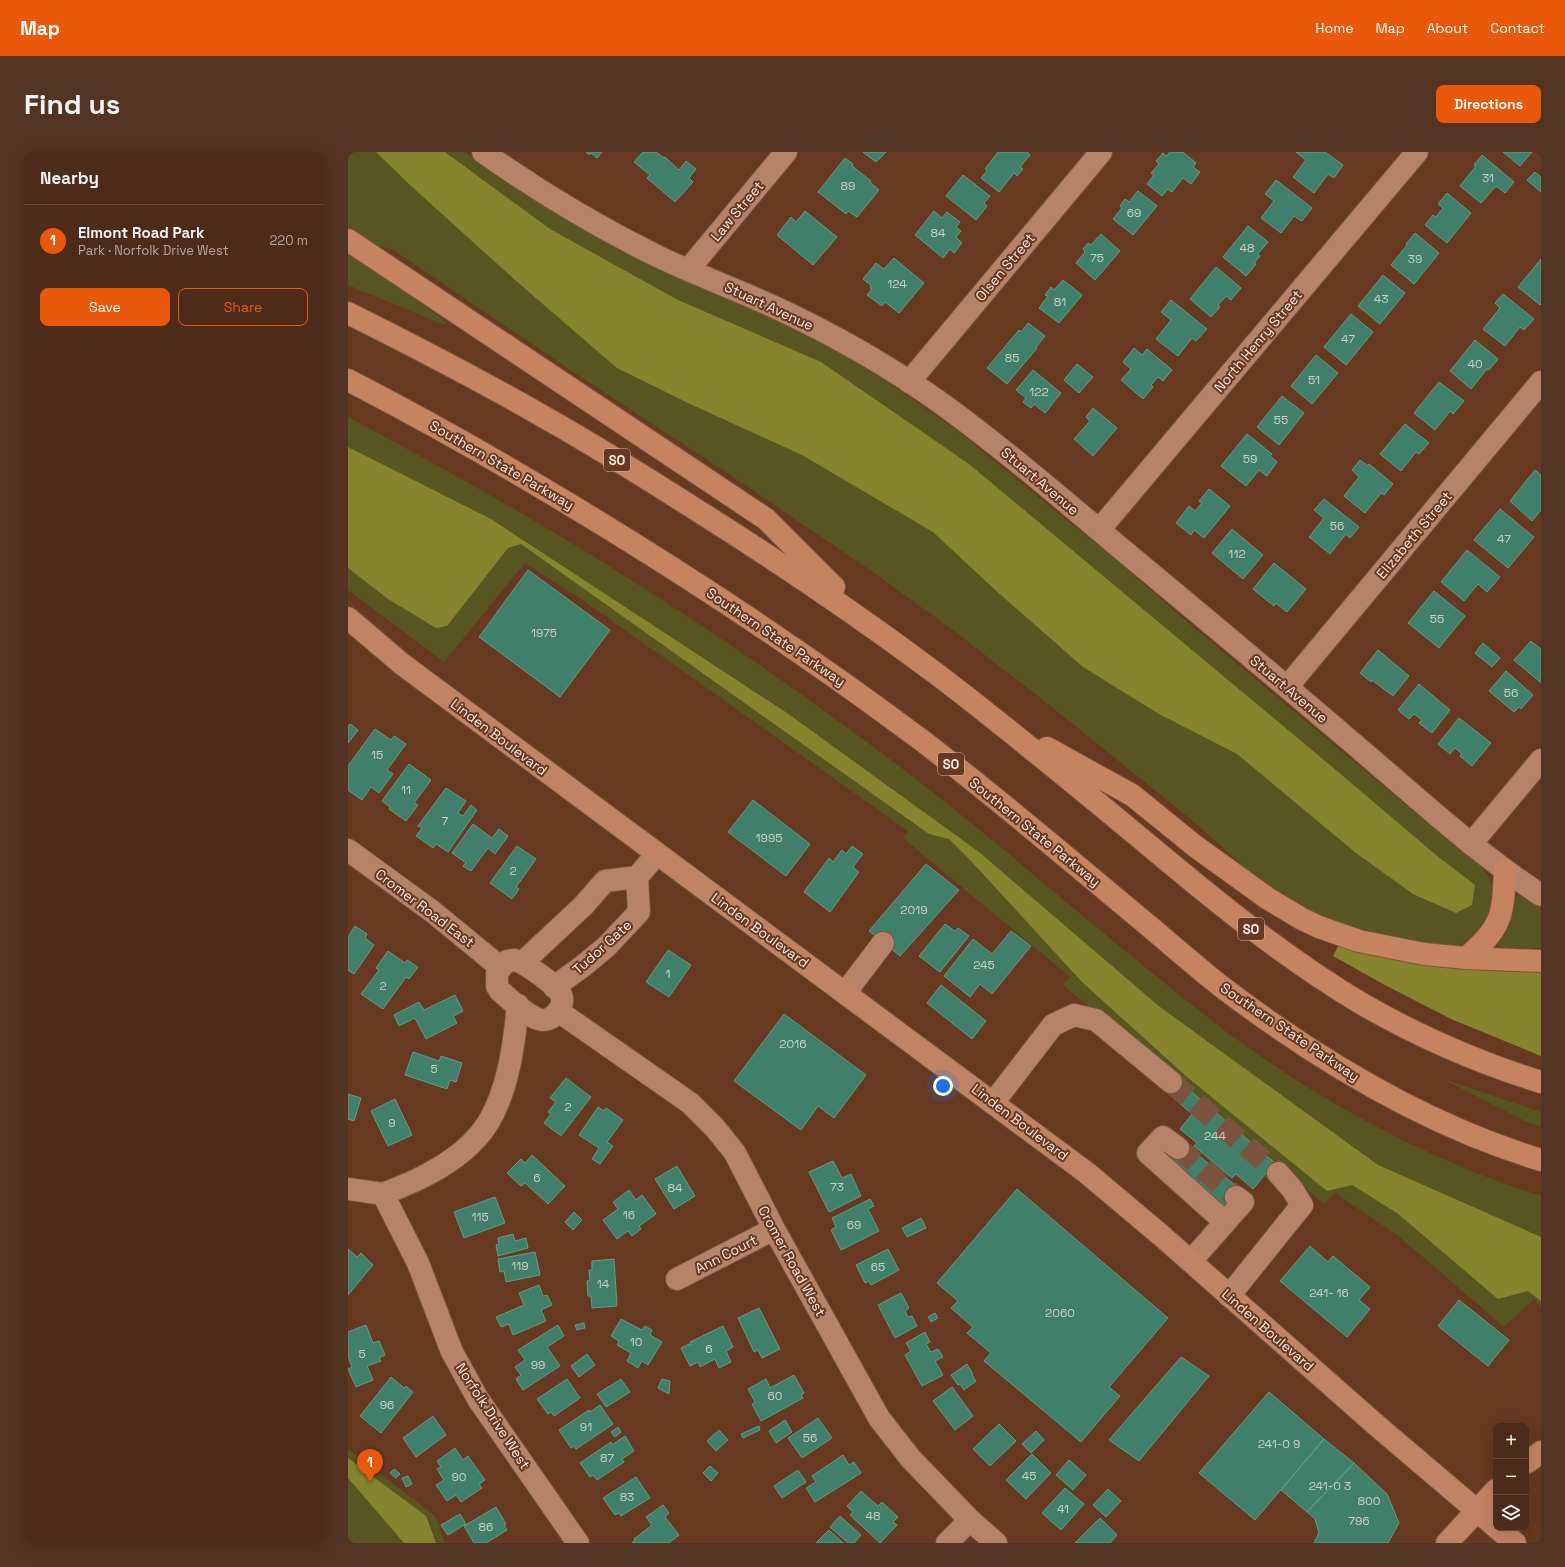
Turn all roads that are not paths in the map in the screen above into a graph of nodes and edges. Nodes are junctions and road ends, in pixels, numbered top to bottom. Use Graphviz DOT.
graph roads {
  1 [pos="483,152"];
  2 [pos="786,152"];
  3 [pos="1101,152"];
  4 [pos="1416,152"];
  5 [pos="348,240"];
  6 [pos="688,270"];
  7 [pos="348,313"];
  8 [pos="348,380"];
  9 [pos="909,382"];
  10 [pos="1541,382"];
  11 [pos="1099,530"];
  12 [pos="348,618"];
  13 [pos="874,628"];
  14 [pos="348,631"];
  15 [pos="402,664"];
  16 [pos="1288,687"];
  17 [pos="996,720"];
  18 [pos="1541,760"];
  19 [pos="1471,844"];
  20 [pos="348,850"];
  21 [pos="657,854"];
  22 [pos="1506,870"];
  23 [pos="637,876"];
  24 [pos="1541,894"];
  25 [pos="884,943"];
  26 [pos="1466,958"];
  27 [pos="1541,961"];
  28 [pos="522,963"];
  29 [pos="500,967"];
  30 [pos="554,987"];
  31 [pos="845,993"];
  32 [pos="518,1005"];
  33 [pos="558,1011"];
  34 [pos="1171,1082"];
  35 [pos="1541,1082"];
  36 [pos="993,1103"];
  37 [pos="1178,1148"];
  38 [pos="1541,1160"];
  39 [pos="1278,1173"];
  40 [pos="348,1189"];
  41 [pos="383,1194"];
  42 [pos="1236,1197"];
  43 [pos="1225,1222"];
  44 [pos="774,1229"];
  45 [pos="1191,1261"];
  46 [pos="677,1279"];
  47 [pos="1229,1296"];
  48 [pos="1541,1452"];
  49 [pos="1529,1461"];
  50 [pos="1493,1493"];
  51 [pos="1477,1511"];
  52 [pos="970,1520"];
  53 [pos="1493,1525"];
  54 [pos="1500,1531"];
  55 [pos="578,1543"];
  56 [pos="947,1543"];
  57 [pos="996,1543"];
  58 [pos="1447,1543"];
  59 [pos="1515,1543"];
  1 -- 6 [label="street, Stuart Avenue"];
  2 -- 6 [label="street, Law Street"];
  3 -- 9 [label="street, Olsen Street"];
  4 -- 11 [label="street, North Henry Street"];
  5 -- 13 [label="highway"];
  6 -- 9 [label="street, Stuart Avenue"];
  7 -- 13 [label="highway, SO"];
  8 -- 38 [label="highway, Southern State Parkway / SO"];
  9 -- 11 [label="street, Stuart Avenue"];
  10 -- 16 [label="street, Elizabeth Street"];
  11 -- 16 [label="street, Stuart Avenue"];
  12 -- 15 [label="main road, Linden Boulevard"];
  13 -- 17 [label="highway, SO"];
  14 -- 15 [label="main road, Linden Boulevard"];
  15 -- 21 [label="main road, Linden Boulevard"];
  16 -- 19 [label="street, Stuart Avenue"];
  17 -- 26 [label="highway"];
  17 -- 35 [label="highway, SO"];
  18 -- 19 [label="street"];
  19 -- 22 [label="street, Stuart Avenue"];
  20 -- 29 [label="street, Cromer Road East"];
  21 -- 23 [label="street"];
  21 -- 31 [label="main road, Linden Boulevard"];
  22 -- 24 [label="street, Stuart Avenue"];
  22 -- 26 [label="highway"];
  23 -- 28 [label="street"];
  23 -- 30 [label="street, Tudor Gate"];
  25 -- 31 [label="street"];
  26 -- 27 [label="highway"];
  28 -- 29 [label="street"];
  28 -- 30 [label="street"];
  29 -- 32 [label="street"];
  30 -- 33 [label="street"];
  31 -- 36 [label="main road, Linden Boulevard"];
  32 -- 33 [label="street"];
  32 -- 41 [label="street"];
  33 -- 44 [label="street, Cromer Road West"];
  34 -- 36 [label="street"];
  36 -- 45 [label="main road, Linden Boulevard"];
  37 -- 43 [label="street"];
  39 -- 47 [label="street"];
  40 -- 41 [label="street"];
  41 -- 55 [label="street, Norfolk Drive West"];
  42 -- 43 [label="street"];
  43 -- 45 [label="street"];
  44 -- 46 [label="street, Ann Court"];
  44 -- 52 [label="street, Cromer Road West"];
  45 -- 47 [label="main road, Linden Boulevard"];
  47 -- 51 [label="main road, Linden Boulevard"];
  48 -- 49 [label="main road"];
  50 -- 51 [label="main road"];
  51 -- 53 [label="main road, Linden Boulevard"];
  51 -- 58 [label="main road"];
  52 -- 56 [label="street"];
  52 -- 57 [label="street, Cromer Road West"];
  54 -- 59 [label="main road, Linden Boulevard"];
}
